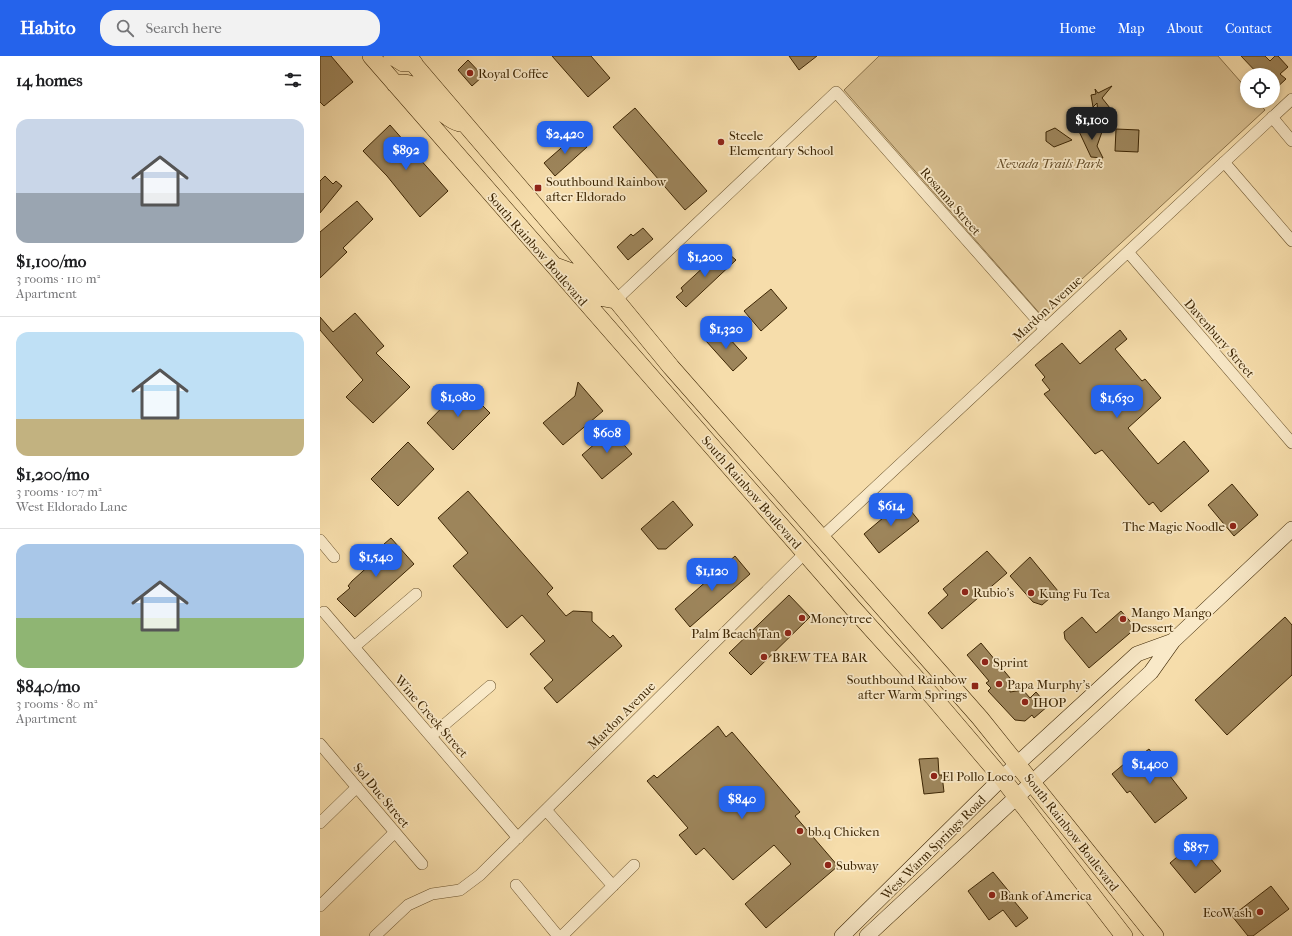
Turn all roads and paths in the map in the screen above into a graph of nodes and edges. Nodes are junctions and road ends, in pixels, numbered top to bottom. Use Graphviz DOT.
graph roads {
  1 [pos="371,56"];
  2 [pos="392,56"];
  3 [pos="414,58"];
  4 [pos="394,84"];
  5 [pos="1292,99"];
  6 [pos="1272,117"];
  7 [pos="466,124"];
  8 [pos="1292,141"];
  9 [pos="1224,162"];
  10 [pos="1292,242"];
  11 [pos="1128,252"];
  12 [pos="553,265"];
  13 [pos="616,300"];
  14 [pos="1045,329"];
  15 [pos="612,334"];
  16 [pos="671,367"];
  17 [pos="1290,436"];
  18 [pos="739,476"];
  19 [pos="1292,529"];
  20 [pos="822,537"];
  21 [pos="320,540"];
  22 [pos="805,553"];
  23 [pos="334,557"];
  24 [pos="416,594"];
  25 [pos="886,610"];
  26 [pos="324,612"];
  27 [pos="1173,641"];
  28 [pos="354,646"];
  29 [pos="490,686"];
  30 [pos="431,736"];
  31 [pos="320,744"];
  32 [pos="1018,763"];
  33 [pos="1002,778"];
  34 [pos="1033,782"];
  35 [pos="357,787"];
  36 [pos="1016,797"];
  37 [pos="546,810"];
  38 [pos="320,823"];
  39 [pos="395,832"];
  40 [pos="518,838"];
  41 [pos="422,864"];
  42 [pos="634,865"];
  43 [pos="516,885"];
  44 [pos="612,886"];
  45 [pos="889,890"];
  46 [pos="320,906"];
  47 [pos="375,936"];
  48 [pos="558,936"];
  49 [pos="562,936"];
  50 [pos="842,936"];
  51 [pos="859,936"];
  52 [pos="867,936"];
  53 [pos="1124,936"];
  54 [pos="1154,936"];
  1 -- 4 [label="main road, South Rainbow Boulevard"];
  2 -- 3 [label="main road"];
  3 -- 7 [label="main road, South Rainbow Boulevard"];
  4 -- 7 [label="main road"];
  4 -- 12 [label="main road, South Rainbow Boulevard"];
  5 -- 6 [label="street, Mardon Avenue"];
  6 -- 8 [label="street"];
  6 -- 9 [label="street, Mardon Avenue"];
  7 -- 13 [label="main road, South Rainbow Boulevard"];
  9 -- 10 [label="street"];
  9 -- 11 [label="street, Mardon Avenue"];
  11 -- 14 [label="street, Mardon Avenue"];
  11 -- 17 [label="street, Davenbury Street"];
  12 -- 13 [label="main road"];
  12 -- 15 [label="main road, South Rainbow Boulevard"];
  13 -- 14 [label="street, Rosanna Street"];
  13 -- 16 [label="main road, South Rainbow Boulevard"];
  14 -- 20 [label="street, Mardon Avenue"];
  15 -- 16 [label="main road"];
  15 -- 18 [label="main road, South Rainbow Boulevard"];
  16 -- 20 [label="main road, South Rainbow Boulevard"];
  18 -- 20 [label="main road"];
  18 -- 22 [label="main road, South Rainbow Boulevard"];
  19 -- 27 [label="main road, West Warm Springs Road"];
  20 -- 25 [label="main road, South Rainbow Boulevard"];
  21 -- 23 [label="street"];
  22 -- 25 [label="main road"];
  22 -- 33 [label="main road, South Rainbow Boulevard"];
  22 -- 37 [label="street, Mardon Avenue"];
  24 -- 28 [label="street"];
  25 -- 32 [label="main road, South Rainbow Boulevard"];
  26 -- 28 [label="street, Wine Creek Street"];
  27 -- 32 [label="main road, West Warm Springs Road"];
  27 -- 34 [label="main road, West Warm Springs Road"];
  28 -- 30 [label="street, Wine Creek Street"];
  29 -- 30 [label="street"];
  30 -- 40 [label="street, Wine Creek Street"];
  31 -- 35 [label="street, Sol Duc Street"];
  32 -- 33 [label="main road, West Warm Springs Road"];
  32 -- 34 [label="main road, South Rainbow Boulevard"];
  33 -- 36 [label="main road, South Rainbow Boulevard"];
  33 -- 45 [label="main road, West Warm Springs Road"];
  34 -- 36 [label="main road, West Warm Springs Road"];
  34 -- 54 [label="main road, South Rainbow Boulevard"];
  35 -- 38 [label="street"];
  35 -- 39 [label="street, Sol Duc Street"];
  36 -- 52 [label="main road, West Warm Springs Road"];
  36 -- 53 [label="main road, South Rainbow Boulevard"];
  37 -- 40 [label="street, Mardon Avenue"];
  37 -- 44 [label="street"];
  39 -- 41 [label="street, Sol Duc Street"];
  39 -- 46 [label="street"];
  40 -- 47 [label="street, Mardon Avenue"];
  42 -- 44 [label="street"];
  43 -- 48 [label="street"];
  44 -- 49 [label="street"];
  45 -- 50 [label="main road, West Warm Springs Road"];
  45 -- 51 [label="main road"];
}
